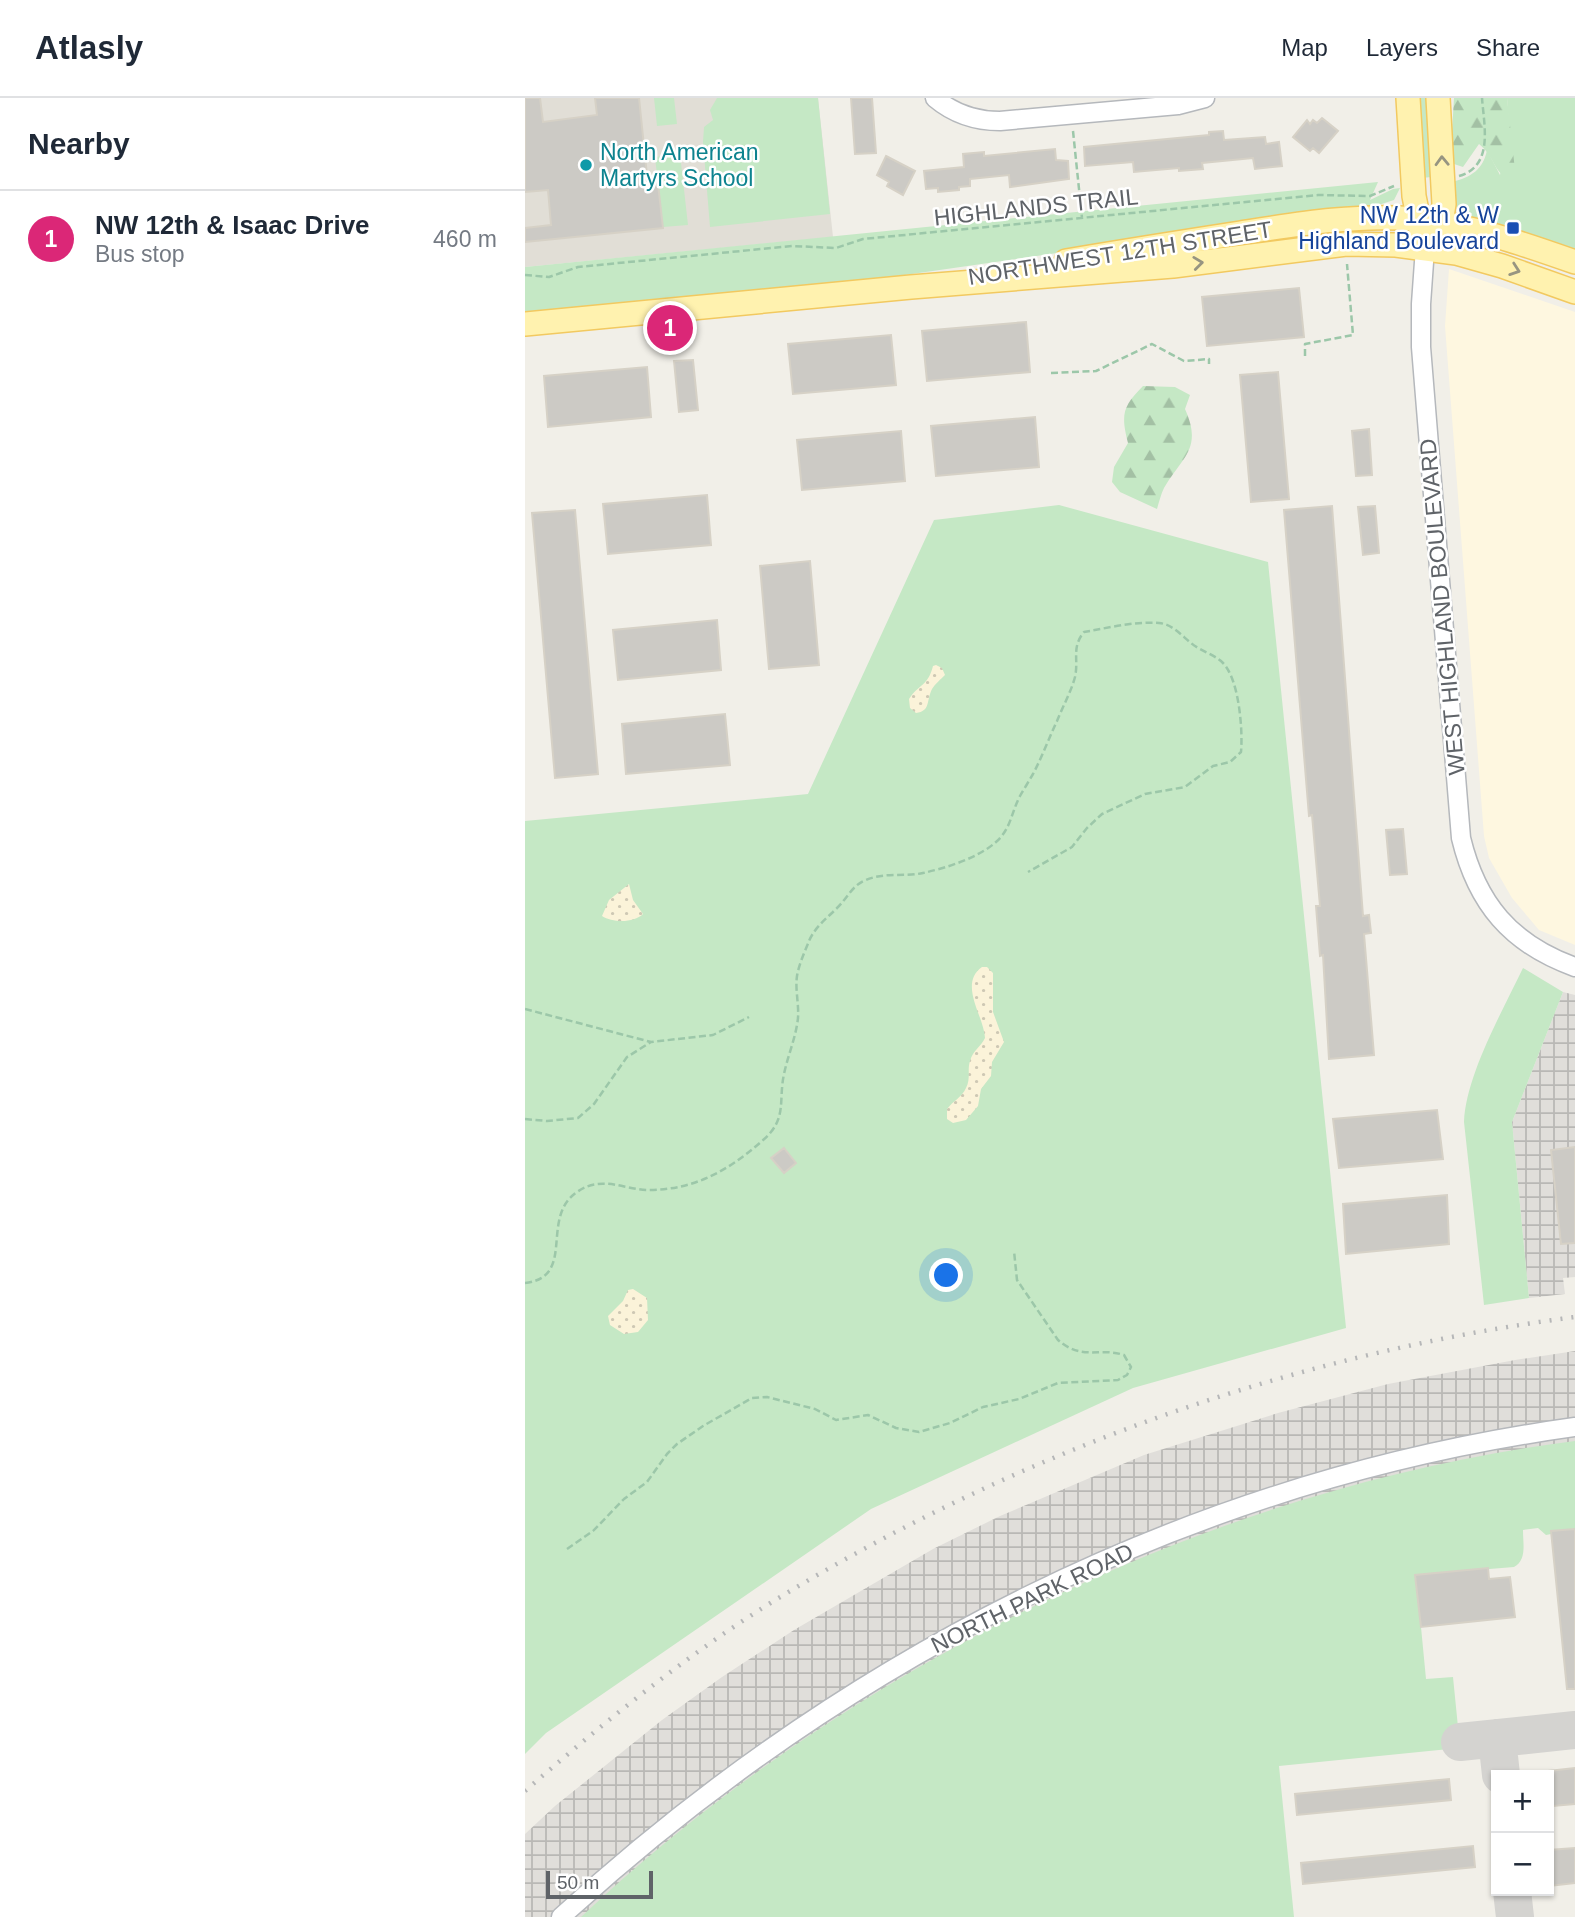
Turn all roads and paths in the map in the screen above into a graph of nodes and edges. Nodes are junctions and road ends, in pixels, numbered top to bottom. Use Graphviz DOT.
graph roads {
  1 [pos="1205,98"];
  2 [pos="1408,98"];
  3 [pos="1438,98"];
  4 [pos="1482,98"];
  5 [pos="936,99"];
  6 [pos="1090,105"];
  7 [pos="1073,131"];
  8 [pos="1443,179"];
  9 [pos="1413,182"];
  10 [pos="1082,218"];
  11 [pos="1418,220"];
  12 [pos="1441,223"];
  13 [pos="1425,248"];
  14 [pos="1575,262"];
  15 [pos="1347,264"];
  16 [pos="525,275"];
  17 [pos="911,287"];
  18 [pos="1575,292"];
  19 [pos="525,324"];
  20 [pos="1305,356"];
  21 [pos="1209,364"];
  22 [pos="1051,373"];
  23 [pos="1028,872"];
  24 [pos="1575,967"];
  25 [pos="525,1009"];
  26 [pos="749,1017"];
  27 [pos="651,1042"];
  28 [pos="525,1119"];
  29 [pos="1014,1251"];
  30 [pos="525,1283"];
  31 [pos="1575,1427"];
  32 [pos="567,1549"];
  33 [pos="561,1917"];
  1 -- 6 [label="street"];
  2 -- 9 [label="main road, WEST HIGHLAND BOULEVARD"];
  8 -- 3 [label="main road, WEST HIGHLAND BOULEVARD, one-way"];
  4 -- 8 [label="path"];
  5 -- 6 [label="street"];
  7 -- 10 [label="path"];
  8 -- 12 [label="main road, WEST HIGHLAND BOULEVARD"];
  9 -- 10 [label="path, HIGHLANDS TRAIL"];
  9 -- 11 [label="main road, WEST HIGHLAND BOULEVARD"];
  10 -- 16 [label="path, HIGHLANDS TRAIL"];
  11 -- 12 [label="main road, NORTHWEST 12TH STREET"];
  11 -- 13 [label="main road, WEST HIGHLAND BOULEVARD"];
  11 -- 17 [label="main road, NORTHWEST 12TH STREET"];
  12 -- 13 [label="main road, WEST HIGHLAND BOULEVARD"];
  12 -- 14 [label="main road, NORTHWEST 12TH STREET"];
  17 -- 13 [label="main road, NORTHWEST 12TH STREET, one-way"];
  13 -- 18 [label="main road, NORTHWEST 12TH STREET, one-way"];
  13 -- 24 [label="street, WEST HIGHLAND BOULEVARD"];
  15 -- 20 [label="path"];
  17 -- 19 [label="main road, NORTHWEST 12TH STREET"];
  21 -- 22 [label="path"];
  23 -- 30 [label="path"];
  25 -- 27 [label="path"];
  26 -- 27 [label="path"];
  27 -- 28 [label="path"];
  29 -- 32 [label="path"];
  31 -- 33 [label="street, NORTH PARK ROAD"];
}
